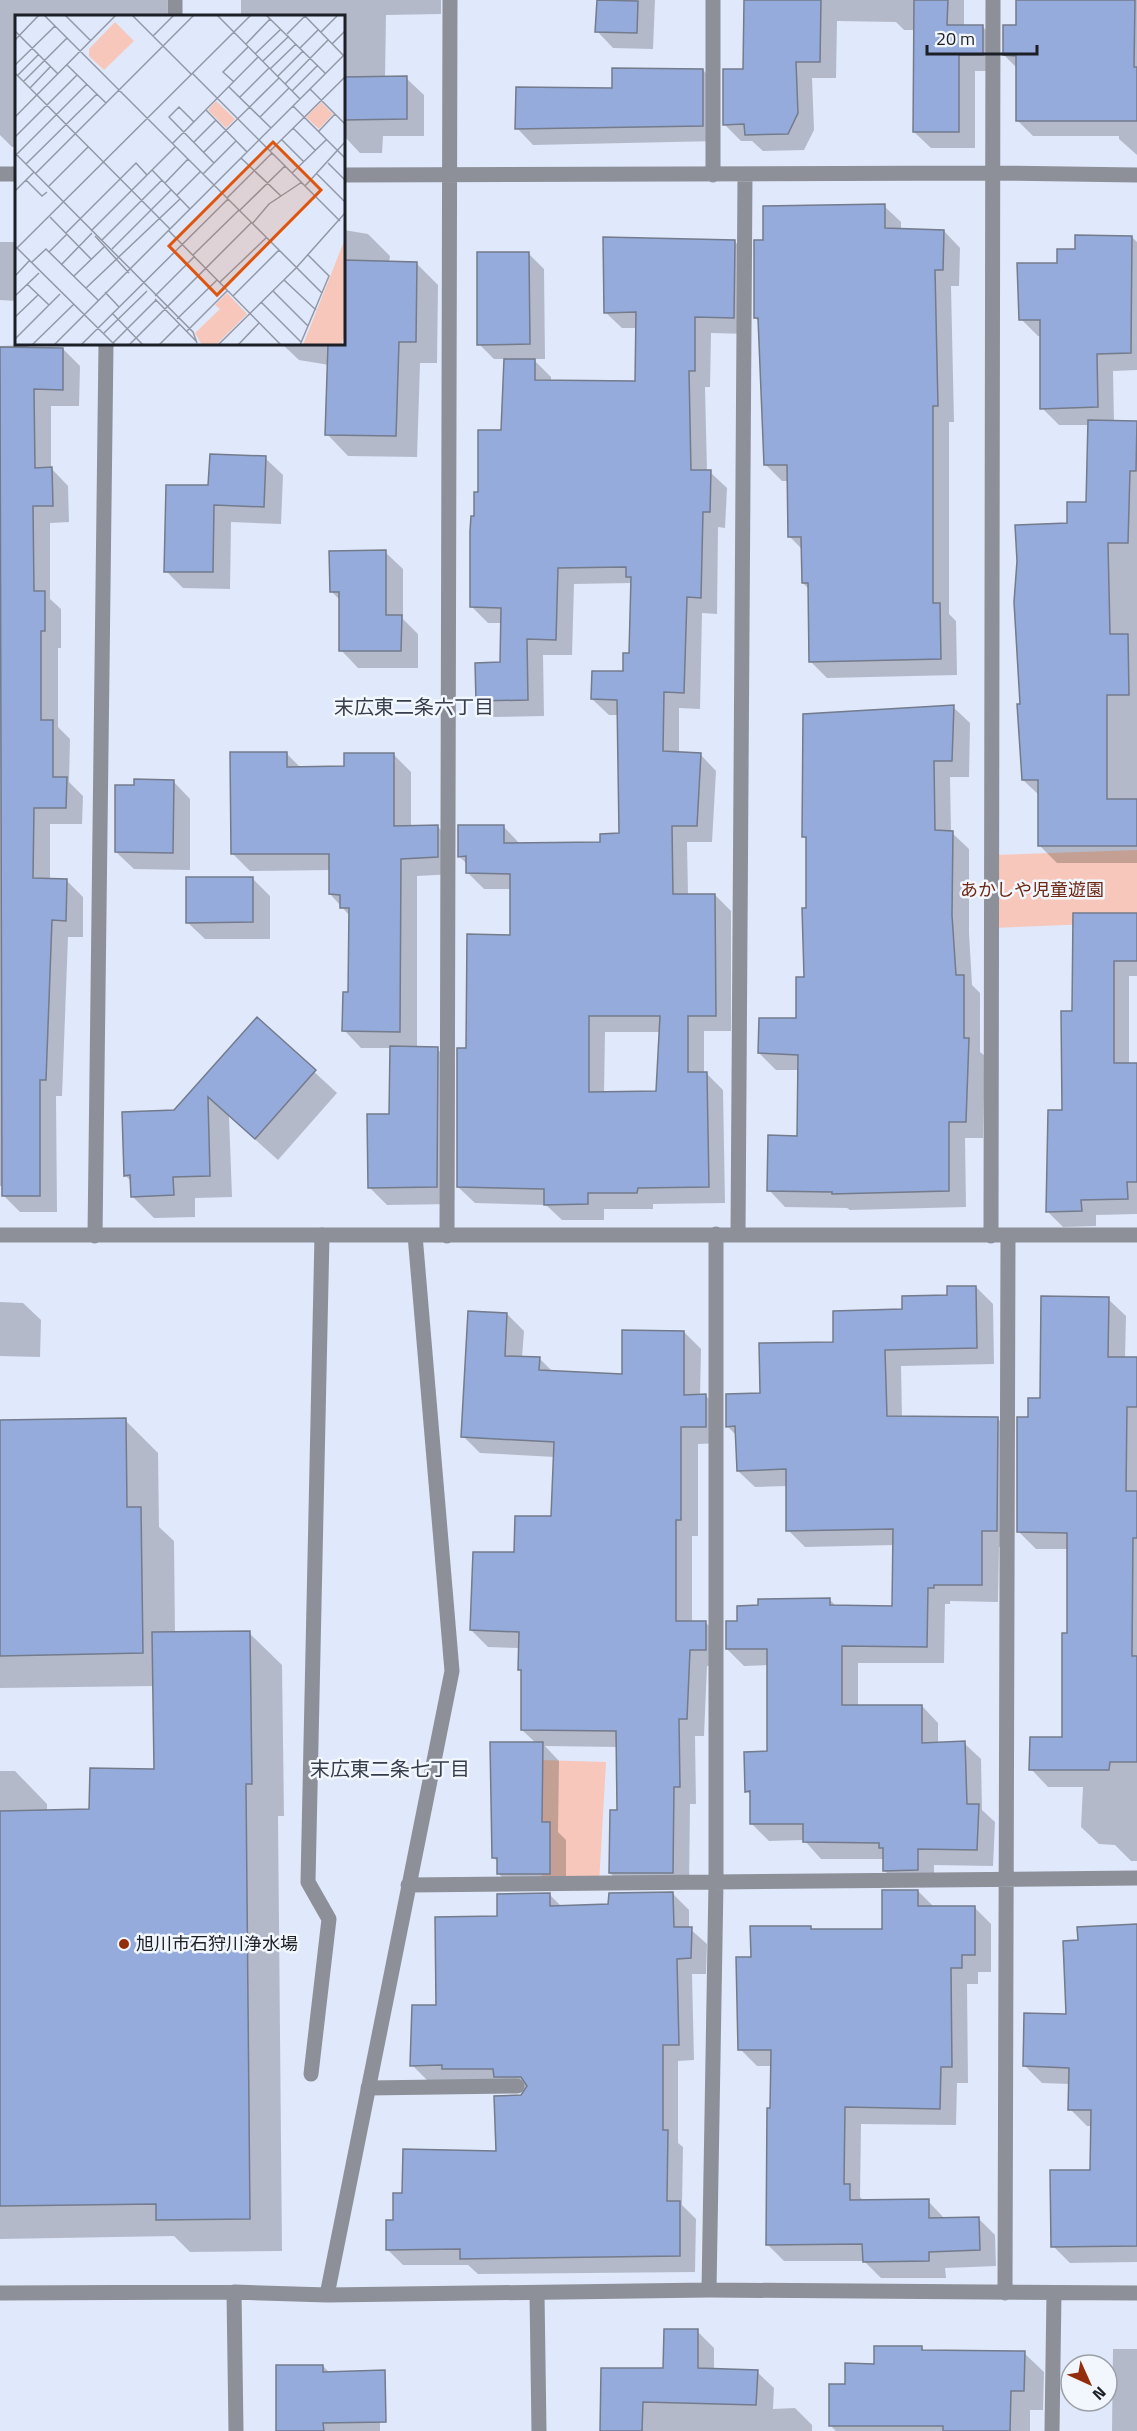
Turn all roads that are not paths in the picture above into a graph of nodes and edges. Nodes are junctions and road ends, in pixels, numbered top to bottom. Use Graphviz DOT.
graph roads {
  1 [pos="450,0"];
  2 [pos="713,0"];
  3 [pos="993,0"];
  4 [pos="992,173"];
  5 [pos="345,175"];
  6 [pos="450,175"];
  7 [pos="713,175"];
  8 [pos="1137,175"];
  9 [pos="745,176"];
  10 [pos="106,345"];
  11 [pos="716,1234"];
  12 [pos="0,1235"];
  13 [pos="322,1235"];
  14 [pos="738,1235"];
  15 [pos="1137,1235"];
  16 [pos="95,1236"];
  17 [pos="415,1236"];
  18 [pos="447,1236"];
  19 [pos="991,1236"];
  20 [pos="1008,1236"];
  21 [pos="1137,1878"];
  22 [pos="1005,1879"];
  23 [pos="716,1883"];
  24 [pos="408,1886"];
  25 [pos="311,2074"];
  26 [pos="517,2086"];
  27 [pos="368,2088"];
  28 [pos="709,2290"];
  29 [pos="234,2292"];
  30 [pos="0,2293"];
  31 [pos="537,2293"];
  32 [pos="1005,2293"];
  33 [pos="1054,2293"];
  34 [pos="1137,2294"];
  35 [pos="327,2295"];
  36 [pos="236,2431"];
  37 [pos="539,2431"];
  38 [pos="1052,2431"];
  1 -- 6 [label="street"];
  2 -- 7 [label="street"];
  3 -- 4 [label="street"];
  4 -- 8 [label="street"];
  4 -- 9 [label="street"];
  4 -- 19 [label="street"];
  5 -- 6 [label="street"];
  6 -- 7 [label="street"];
  6 -- 18 [label="street"];
  7 -- 9 [label="street"];
  9 -- 14 [label="street"];
  10 -- 16 [label="street"];
  11 -- 14 [label="street"];
  11 -- 18 [label="street"];
  11 -- 23 [label="street"];
  12 -- 16 [label="street"];
  13 -- 16 [label="street"];
  13 -- 17 [label="street"];
  13 -- 25 [label="street"];
  14 -- 19 [label="street"];
  15 -- 20 [label="street"];
  17 -- 18 [label="street"];
  17 -- 24 [label="street"];
  19 -- 20 [label="street"];
  20 -- 22 [label="street"];
  21 -- 22 [label="street"];
  22 -- 23 [label="street"];
  22 -- 32 [label="street"];
  23 -- 24 [label="street"];
  23 -- 28 [label="street"];
  24 -- 27 [label="street"];
  26 -- 27 [label="street"];
  27 -- 35 [label="street"];
  28 -- 31 [label="street"];
  28 -- 32 [label="street"];
  29 -- 30 [label="street"];
  29 -- 35 [label="street"];
  29 -- 36 [label="street"];
  31 -- 35 [label="street"];
  31 -- 37 [label="street"];
  32 -- 33 [label="street"];
  33 -- 34 [label="street"];
  33 -- 38 [label="street"];
}
